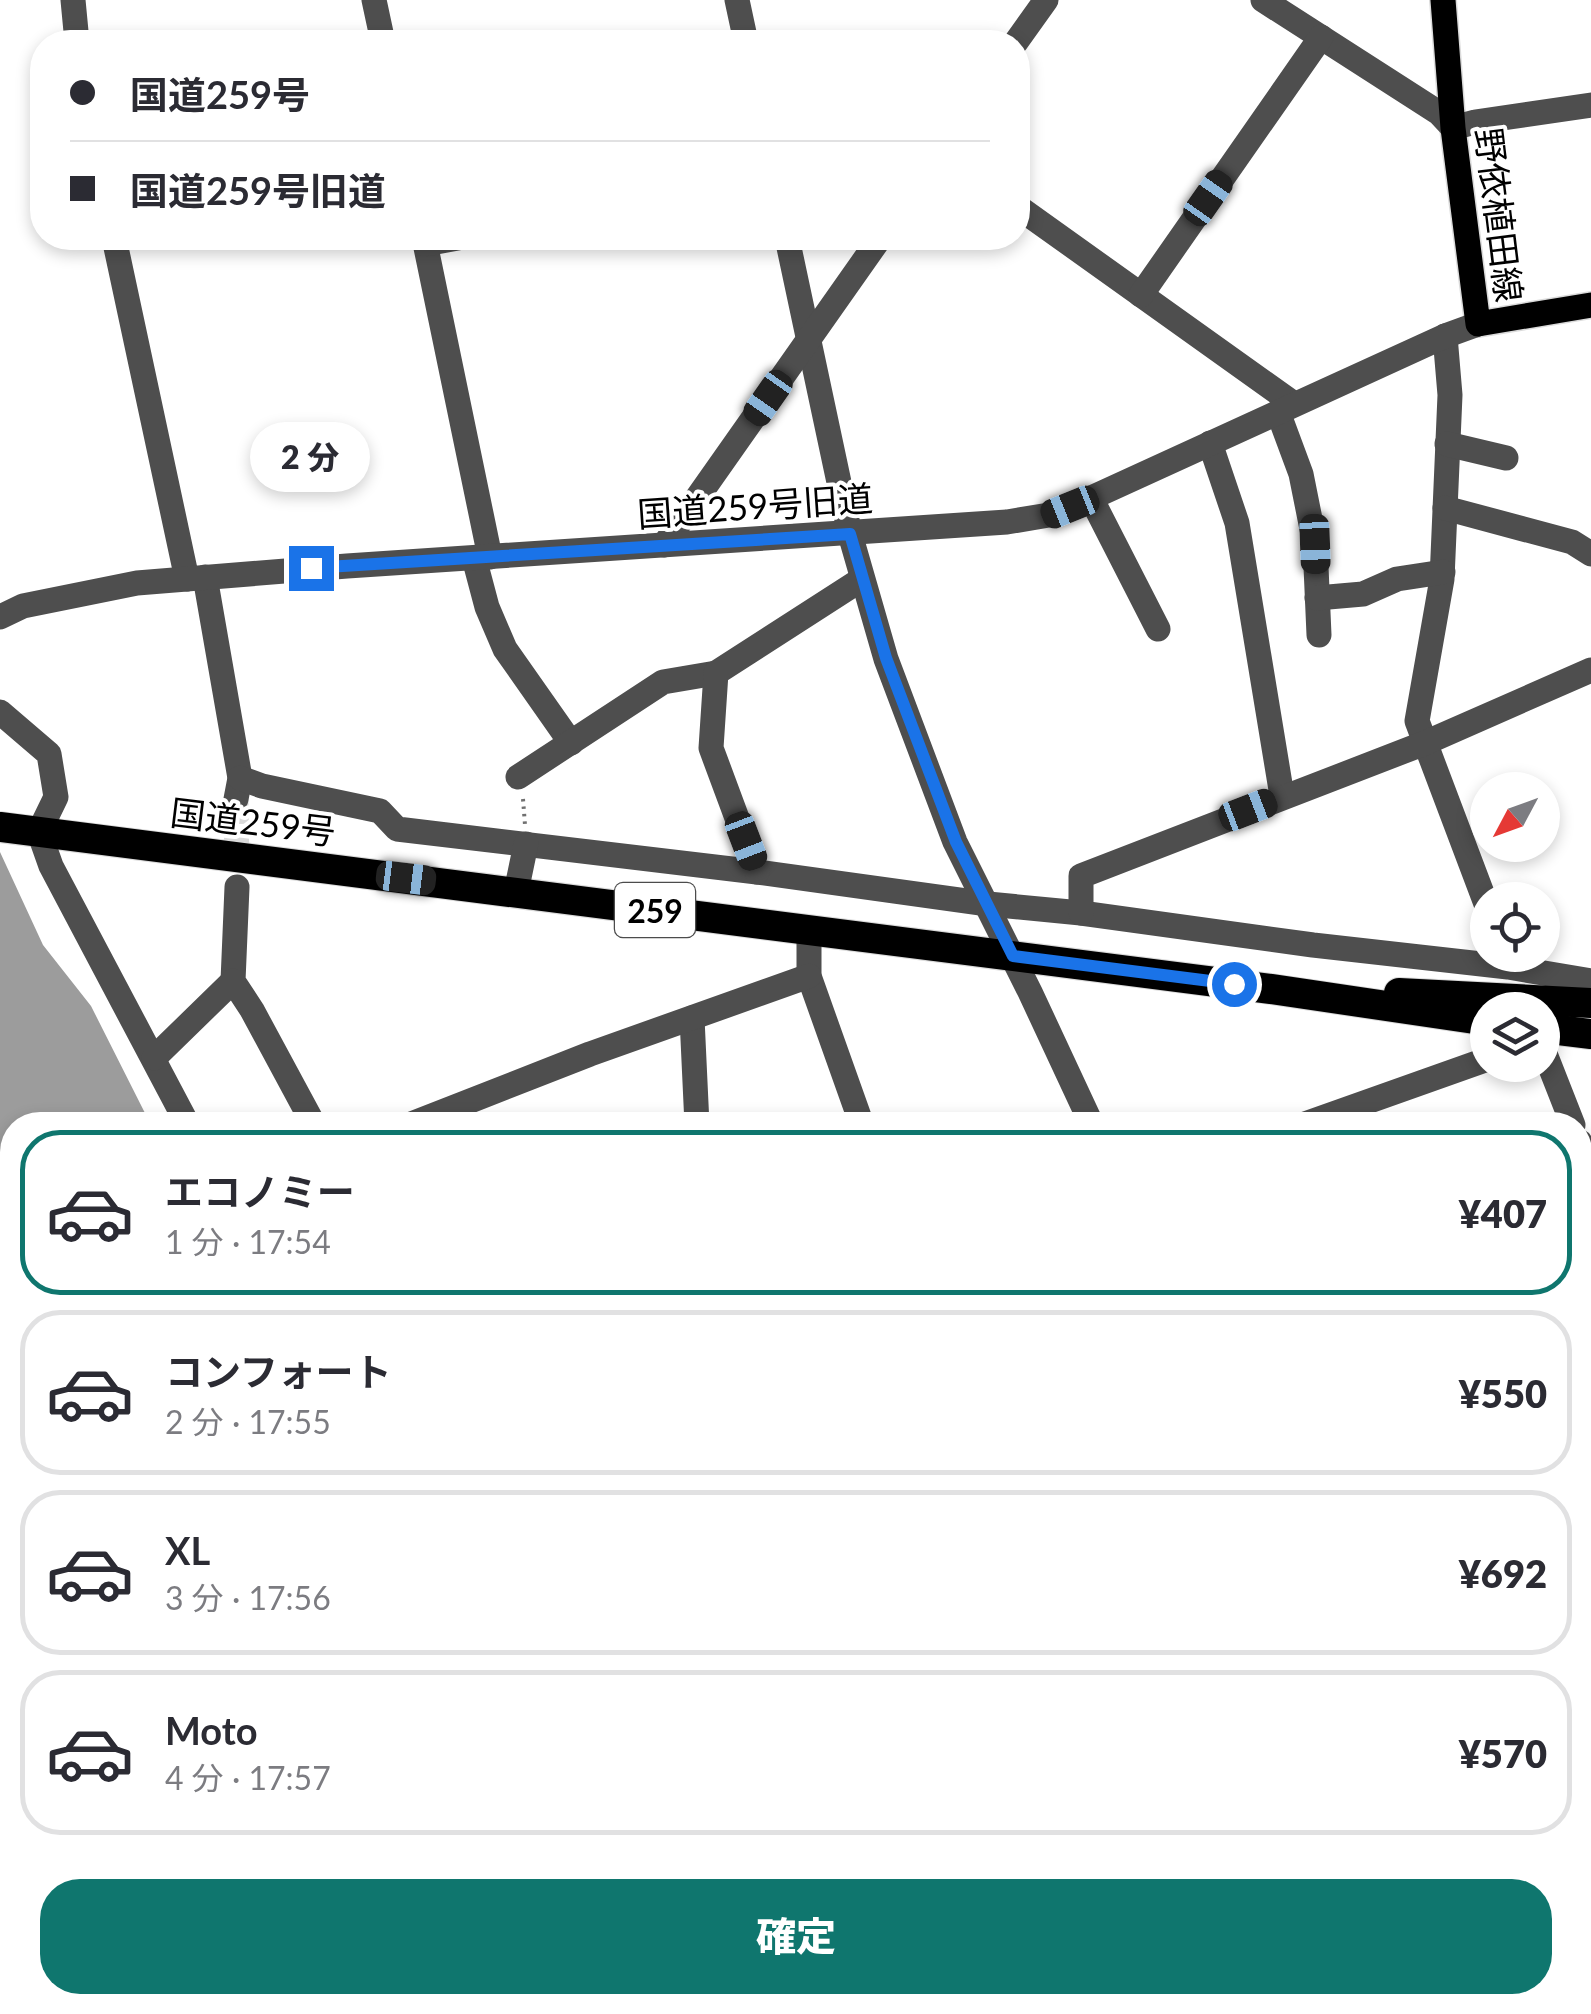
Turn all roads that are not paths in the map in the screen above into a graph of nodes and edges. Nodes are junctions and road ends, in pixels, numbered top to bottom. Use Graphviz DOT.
graph roads {
  1 [pos="73,0"];
  2 [pos="374,0"];
  3 [pos="737,0"];
  4 [pos="1046,0"];
  5 [pos="1263,0"];
  6 [pos="1444,0"];
  7 [pos="77,30"];
  8 [pos="380,30"];
  9 [pos="743,30"];
  10 [pos="1025,30"];
  11 [pos="1321,37"];
  12 [pos="1591,105"];
  13 [pos="1453,128"];
  14 [pos="1030,216"];
  15 [pos="117,250"];
  16 [pos="427,250"];
  17 [pos="790,250"];
  18 [pos="872,250"];
  19 [pos="1141,295"];
  20 [pos="1591,305"];
  21 [pos="1478,324"];
  22 [pos="1445,336"];
  23 [pos="810,340"];
  24 [pos="1286,408"];
  25 [pos="1210,444"];
  26 [pos="1448,444"];
  27 [pos="1506,458"];
  28 [pos="1091,498"];
  29 [pos="1445,508"];
  30 [pos="850,534"];
  31 [pos="664,545"];
  32 [pos="1591,554"];
  33 [pos="482,558"];
  34 [pos="1443,572"];
  35 [pos="196,578"];
  36 [pos="862,579"];
  37 [pos="1317,598"];
  38 [pos="0,617"];
  39 [pos="1158,629"];
  40 [pos="1319,635"];
  41 [pos="1591,670"];
  42 [pos="716,673"];
  43 [pos="0,712"];
  44 [pos="570,743"];
  45 [pos="1425,743"];
  46 [pos="518,777"];
  47 [pos="1282,796"];
  48 [pos="0,827"];
  49 [pos="39,832"];
  50 [pos="526,844"];
  51 [pos="758,872"];
  52 [pos="1478,882"];
  53 [pos="238,887"];
  54 [pos="516,892"];
  55 [pos="988,904"];
  56 [pos="1081,913"];
  57 [pos="809,929"];
  58 [pos="1013,956"];
  59 [pos="1470,958"];
  60 [pos="1553,972"];
  61 [pos="809,976"];
  62 [pos="233,981"];
  63 [pos="1591,981"];
  64 [pos="1271,989"];
  65 [pos="1591,1003"];
  66 [pos="692,1018"];
  67 [pos="1470,1019"];
  68 [pos="1560,1030"];
  69 [pos="1591,1034"];
  70 [pos="154,1058"];
  71 [pos="1470,1065"];
  72 [pos="1556,1082"];
  73 [pos="181,1112"];
  74 [pos="307,1112"];
  75 [pos="442,1112"];
  76 [pos="696,1112"];
  77 [pos="857,1112"];
  78 [pos="1086,1112"];
  79 [pos="1339,1112"];
  80 [pos="1568,1112"];
  1 -- 7 [label="street"];
  2 -- 8 [label="street"];
  3 -- 9 [label="street"];
  4 -- 10 [label="street"];
  5 -- 11 [label="street"];
  6 -- 13 [label="main road, 野依植田線"];
  11 -- 13 [label="street"];
  11 -- 19 [label="street"];
  12 -- 13 [label="street"];
  13 -- 21 [label="main road, 野依植田線"];
  14 -- 19 [label="street"];
  15 -- 35 [label="street"];
  16 -- 33 [label="street"];
  17 -- 23 [label="street"];
  18 -- 23 [label="street"];
  19 -- 24 [label="street"];
  20 -- 21 [label="main road, 野依植田線"];
  21 -- 22 [label="street, 国道259号旧道"];
  22 -- 24 [label="street, 国道259号旧道"];
  22 -- 26 [label="street"];
  23 -- 30 [label="street"];
  23 -- 31 [label="street"];
  24 -- 25 [label="street, 国道259号旧道"];
  24 -- 37 [label="street"];
  25 -- 28 [label="street, 国道259号旧道"];
  25 -- 47 [label="street"];
  26 -- 27 [label="street"];
  26 -- 29 [label="street"];
  28 -- 30 [label="street, 国道259号旧道"];
  28 -- 39 [label="street"];
  29 -- 32 [label="street"];
  29 -- 34 [label="street"];
  30 -- 31 [label="street, 国道259号旧道"];
  30 -- 36 [label="street"];
  31 -- 33 [label="street, 国道259号旧道"];
  33 -- 35 [label="street, 国道259号旧道"];
  33 -- 44 [label="street"];
  34 -- 37 [label="street"];
  34 -- 45 [label="street"];
  35 -- 38 [label="street, 国道259号旧道"];
  35 -- 50 [label="street"];
  36 -- 42 [label="street"];
  36 -- 55 [label="street"];
  37 -- 40 [label="street"];
  41 -- 45 [label="street"];
  42 -- 44 [label="street"];
  42 -- 51 [label="street"];
  43 -- 49 [label="street"];
  44 -- 46 [label="street"];
  45 -- 47 [label="street"];
  45 -- 52 [label="street"];
  47 -- 56 [label="street"];
  48 -- 49 [label="highway, 国道259号 / 259"];
  49 -- 54 [label="highway, 国道259号 / 259"];
  49 -- 70 [label="street"];
  50 -- 51 [label="street"];
  50 -- 54 [label="street"];
  51 -- 55 [label="street"];
  53 -- 62 [label="street"];
  54 -- 57 [label="highway, 国道259号 / 259"];
  55 -- 56 [label="street"];
  55 -- 58 [label="street"];
  56 -- 59 [label="street"];
  57 -- 58 [label="highway, 国道259号 / 259"];
  57 -- 61 [label="street"];
  58 -- 64 [label="highway, 国道259号 / 259"];
  58 -- 78 [label="street"];
  60 -- 63 [label="street"];
  61 -- 66 [label="street"];
  61 -- 77 [label="street"];
  62 -- 70 [label="street"];
  62 -- 74 [label="street"];
  64 -- 65 [label="highway, 国道259号 / 259"];
  64 -- 67 [label="highway, 国道259号 / 259"];
  66 -- 75 [label="street"];
  66 -- 76 [label="street"];
  68 -- 69 [label="highway"];
  70 -- 73 [label="street"];
  71 -- 79 [label="street"];
  72 -- 80 [label="street"];
}
